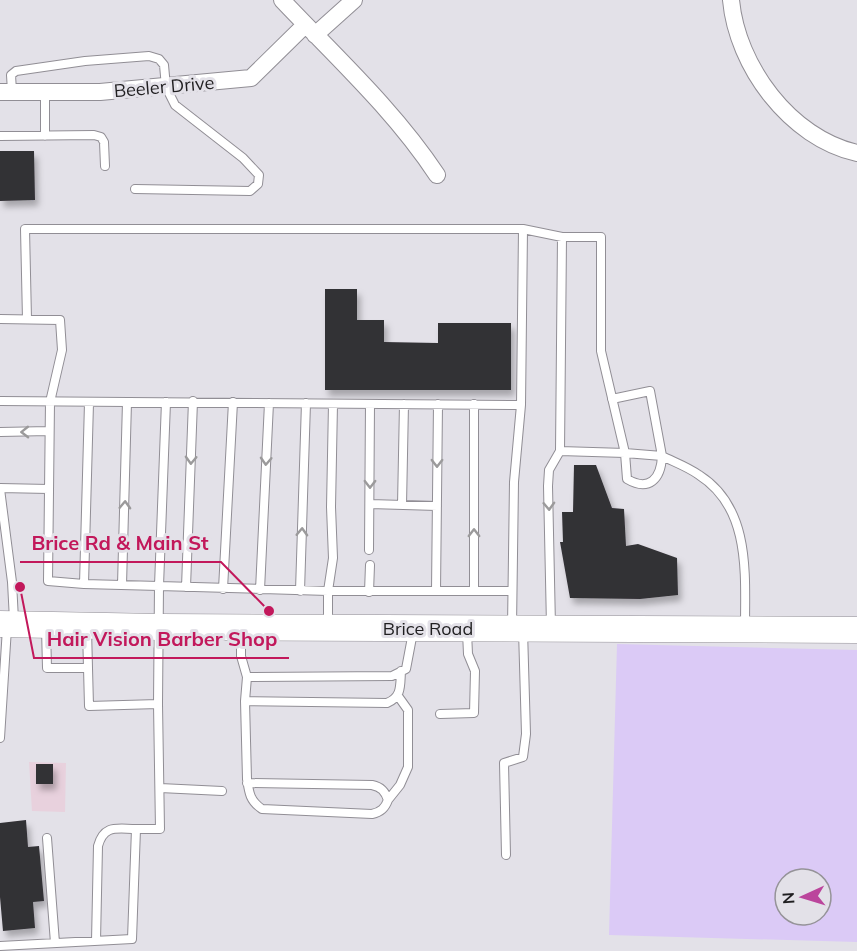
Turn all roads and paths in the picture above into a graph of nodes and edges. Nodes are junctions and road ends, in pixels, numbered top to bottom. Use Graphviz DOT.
graph roads {
  1 [pos="282,0"];
  2 [pos="354,0"];
  3 [pos="731,0"];
  4 [pos="310,30"];
  5 [pos="166,87"];
  6 [pos="6,91"];
  7 [pos="45,92"];
  8 [pos="0,136"];
  9 [pos="45,136"];
  10 [pos="857,153"];
  11 [pos="105,166"];
  12 [pos="437,175"];
  13 [pos="135,189"];
  14 [pos="523,229"];
  15 [pos="562,237"];
  16 [pos="0,319"];
  17 [pos="27,320"];
  18 [pos="612,399"];
  19 [pos="0,401"];
  20 [pos="193,401"];
  21 [pos="50,402"];
  22 [pos="128,402"];
  23 [pos="166,402"];
  24 [pos="233,402"];
  25 [pos="89,403"];
  26 [pos="268,403"];
  27 [pos="306,403"];
  28 [pos="333,404"];
  29 [pos="370,404"];
  30 [pos="404,404"];
  31 [pos="438,404"];
  32 [pos="474,404"];
  33 [pos="521,405"];
  34 [pos="49,431"];
  35 [pos="0,432"];
  36 [pos="560,451"];
  37 [pos="625,453"];
  38 [pos="662,456"];
  39 [pos="0,489"];
  40 [pos="49,489"];
  41 [pos="370,504"];
  42 [pos="402,505"];
  43 [pos="437,506"];
  44 [pos="369,550"];
  45 [pos="370,566"];
  46 [pos="84,584"];
  47 [pos="123,585"];
  48 [pos="159,586"];
  49 [pos="186,587"];
  50 [pos="223,589"];
  51 [pos="260,590"];
  52 [pos="300,591"];
  53 [pos="328,591"];
  54 [pos="436,591"];
  55 [pos="474,591"];
  56 [pos="512,591"];
  57 [pos="369,592"];
  58 [pos="7,624"];
  59 [pos="46,625"];
  60 [pos="87,625"];
  61 [pos="160,627"];
  62 [pos="242,627"];
  63 [pos="328,628"];
  64 [pos="414,629"];
  65 [pos="466,629"];
  66 [pos="517,629"];
  67 [pos="551,630"];
  68 [pos="857,630"];
  69 [pos="746,631"];
  70 [pos="88,668"];
  71 [pos="401,671"];
  72 [pos="248,677"];
  73 [pos="398,696"];
  74 [pos="245,701"];
  75 [pos="158,704"];
  76 [pos="440,714"];
  77 [pos="0,738"];
  78 [pos="247,783"];
  79 [pos="160,788"];
  80 [pos="222,790"];
  81 [pos="388,800"];
  82 [pos="136,829"];
  83 [pos="47,838"];
  84 [pos="506,855"];
  85 [pos="96,941"];
  86 [pos="55,943"];
  87 [pos="0,946"];
  1 -- 4 [label="street"];
  2 -- 4 [label="street, Beeler Drive"];
  3 -- 10 [label="street"];
  4 -- 5 [label="street, Beeler Drive"];
  4 -- 12 [label="street"];
  5 -- 6 [label="lane"];
  5 -- 7 [label="street, Beeler Drive"];
  5 -- 13 [label="lane"];
  6 -- 7 [label="street, Beeler Drive"];
  7 -- 9 [label="lane"];
  8 -- 9 [label="lane"];
  9 -- 11 [label="lane"];
  14 -- 15 [label="lane"];
  14 -- 17 [label="lane"];
  14 -- 33 [label="lane"];
  15 -- 18 [label="lane"];
  15 -- 36 [label="lane"];
  16 -- 17 [label="lane"];
  17 -- 21 [label="lane"];
  18 -- 37 [label="lane"];
  18 -- 38 [label="lane"];
  19 -- 21 [label="lane"];
  20 -- 23 [label="lane"];
  20 -- 24 [label="lane"];
  20 -- 49 [label="lane, one-way"];
  21 -- 25 [label="lane"];
  21 -- 34 [label="lane"];
  22 -- 23 [label="lane"];
  22 -- 25 [label="lane"];
  47 -- 22 [label="lane, one-way"];
  23 -- 48 [label="lane"];
  24 -- 26 [label="lane"];
  24 -- 50 [label="lane"];
  25 -- 46 [label="lane"];
  26 -- 27 [label="lane"];
  26 -- 51 [label="lane, one-way"];
  27 -- 28 [label="lane"];
  52 -- 27 [label="lane, one-way"];
  28 -- 29 [label="lane"];
  28 -- 53 [label="lane"];
  29 -- 30 [label="lane"];
  29 -- 41 [label="lane, one-way"];
  30 -- 31 [label="lane"];
  30 -- 42 [label="lane"];
  31 -- 32 [label="lane"];
  31 -- 43 [label="lane, one-way"];
  32 -- 33 [label="lane"];
  55 -- 32 [label="lane, one-way"];
  33 -- 56 [label="lane"];
  34 -- 35 [label="lane, one-way"];
  34 -- 40 [label="lane"];
  36 -- 37 [label="lane"];
  36 -- 67 [label="lane, one-way"];
  37 -- 38 [label="lane"];
  37 -- 38 [label="lane"];
  38 -- 69 [label="lane"];
  39 -- 40 [label="lane"];
  39 -- 58 [label="lane"];
  40 -- 46 [label="lane"];
  41 -- 42 [label="lane"];
  41 -- 44 [label="lane"];
  42 -- 43 [label="lane"];
  43 -- 54 [label="lane"];
  45 -- 57 [label="lane"];
  46 -- 47 [label="lane"];
  47 -- 48 [label="lane"];
  48 -- 49 [label="lane"];
  48 -- 61 [label="lane"];
  49 -- 50 [label="lane"];
  50 -- 51 [label="lane"];
  51 -- 52 [label="lane"];
  52 -- 53 [label="lane"];
  53 -- 57 [label="lane"];
  53 -- 63 [label="lane"];
  54 -- 55 [label="lane"];
  54 -- 57 [label="lane"];
  55 -- 56 [label="lane"];
  56 -- 66 [label="lane"];
  58 -- 59 [label="main road, Brice Road"];
  58 -- 77 [label="lane"];
  59 -- 60 [label="main road, Brice Road"];
  59 -- 70 [label="lane"];
  60 -- 61 [label="main road, Brice Road"];
  60 -- 70 [label="lane"];
  61 -- 62 [label="main road, Brice Road"];
  61 -- 75 [label="lane"];
  62 -- 63 [label="main road, Brice Road"];
  62 -- 72 [label="lane"];
  63 -- 64 [label="main road, Brice Road"];
  64 -- 65 [label="main road, Brice Road"];
  64 -- 71 [label="lane"];
  65 -- 66 [label="main road, Brice Road"];
  65 -- 76 [label="lane"];
  66 -- 67 [label="main road, Brice Road"];
  66 -- 84 [label="lane"];
  67 -- 69 [label="main road, Brice Road"];
  68 -- 69 [label="main road, Brice Road"];
  70 -- 75 [label="lane"];
  71 -- 72 [label="lane"];
  71 -- 73 [label="lane"];
  72 -- 74 [label="lane"];
  73 -- 74 [label="lane"];
  73 -- 81 [label="lane"];
  74 -- 78 [label="lane"];
  75 -- 79 [label="lane"];
  78 -- 81 [label="lane"];
  78 -- 81 [label="lane"];
  79 -- 80 [label="lane"];
  79 -- 82 [label="lane"];
  82 -- 85 [label="lane"];
  82 -- 85 [label="lane"];
  83 -- 86 [label="lane"];
  85 -- 86 [label="lane"];
  86 -- 87 [label="lane"];
}
